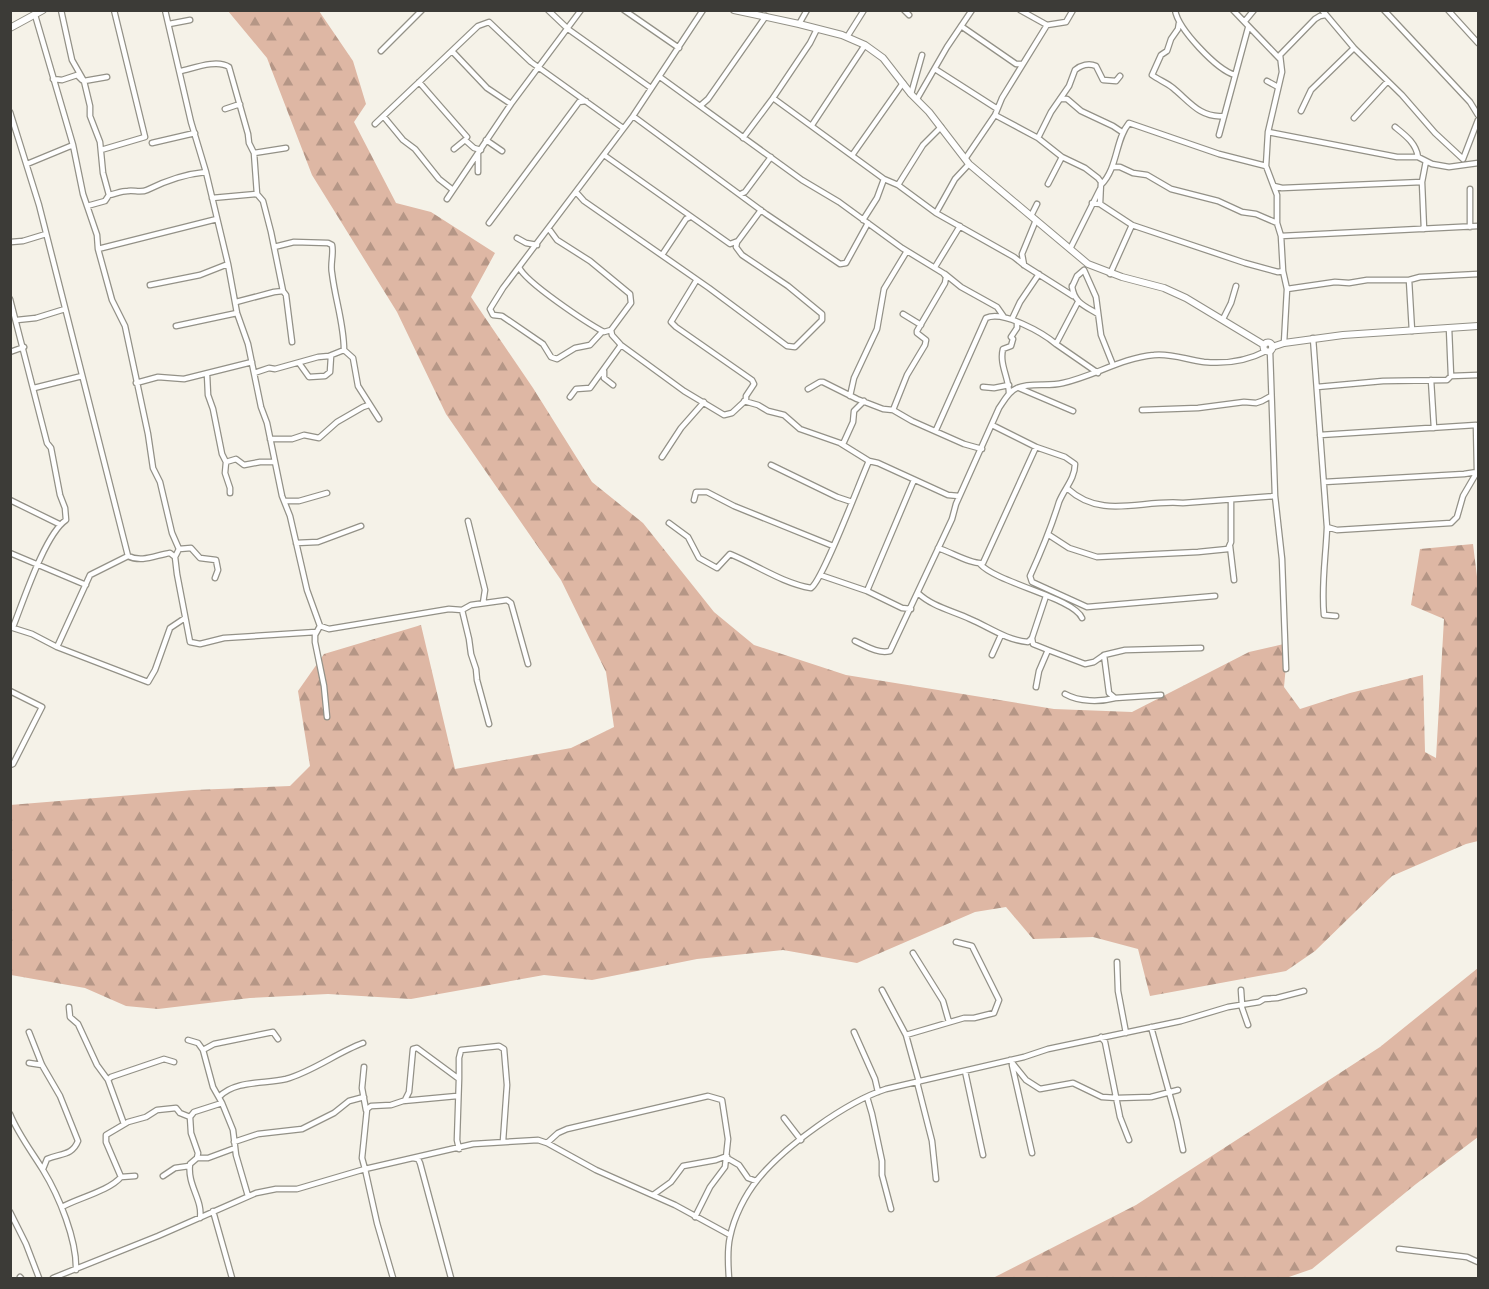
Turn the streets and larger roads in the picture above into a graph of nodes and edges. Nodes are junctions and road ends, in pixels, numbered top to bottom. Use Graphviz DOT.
graph roads {
  1 [pos="43,10"];
  2 [pos="61,10"];
  3 [pos="114,10"];
  4 [pos="165,10"];
  5 [pos="422,10"];
  6 [pos="548,10"];
  7 [pos="581,10"];
  8 [pos="624,10"];
  9 [pos="703,10"];
  10 [pos="734,10"];
  11 [pos="807,10"];
  12 [pos="864,10"];
  13 [pos="904,10"];
  14 [pos="972,10"];
  15 [pos="1020,10"];
  16 [pos="1074,10"];
  17 [pos="1175,10"];
  18 [pos="1233,10"];
  19 [pos="1254,10"];
  20 [pos="1384,10"];
  21 [pos="1448,10"];
  22 [pos="1324,13"];
  23 [pos="35,15"];
  24 [pos="909,15"];
  25 [pos="766,16"];
  26 [pos="190,20"];
  27 [pos="1245,21"];
  28 [pos="1179,22"];
  29 [pos="169,24"];
  30 [pos="799,24"];
  31 [pos="961,26"];
  32 [pos="1047,26"];
  33 [pos="10,28"];
  34 [pos="1248,28"];
  35 [pos="568,29"];
  36 [pos="817,29"];
  37 [pos="847,37"];
  38 [pos="1479,43"];
  39 [pos="865,45"];
  40 [pos="679,48"];
  41 [pos="1354,48"];
  42 [pos="381,51"];
  43 [pos="452,51"];
  44 [pos="922,55"];
  45 [pos="1280,59"];
  46 [pos="1019,64"];
  47 [pos="539,67"];
  48 [pos="935,69"];
  49 [pos="181,71"];
  50 [pos="1235,75"];
  51 [pos="1120,76"];
  52 [pos="107,77"];
  53 [pos="660,77"];
  54 [pos="53,79"];
  55 [pos="84,81"];
  56 [pos="1266,81"];
  57 [pos="419,82"];
  58 [pos="1387,82"];
  59 [pos="903,83"];
  60 [pos="1278,87"];
  61 [pos="651,88"];
  62 [pos="914,96"];
  63 [pos="773,98"];
  64 [pos="1060,99"];
  65 [pos="586,101"];
  66 [pos="240,104"];
  67 [pos="511,104"];
  68 [pos="700,106"];
  69 [pos="996,108"];
  70 [pos="225,109"];
  71 [pos="1301,111"];
  72 [pos="10,112"];
  73 [pos="994,115"];
  74 [pos="1479,115"];
  75 [pos="633,116"];
  76 [pos="1223,116"];
  77 [pos="384,117"];
  78 [pos="1354,118"];
  79 [pos="1479,120"];
  80 [pos="375,124"];
  81 [pos="812,125"];
  82 [pos="941,127"];
  83 [pos="1395,127"];
  84 [pos="623,128"];
  85 [pos="195,132"];
  86 [pos="1122,132"];
  87 [pos="1268,132"];
  88 [pos="1219,135"];
  89 [pos="467,137"];
  90 [pos="743,138"];
  91 [pos="1038,138"];
  92 [pos="486,140"];
  93 [pos="152,143"];
  94 [pos="73,145"];
  95 [pos="286,148"];
  96 [pos="454,149"];
  97 [pos="101,150"];
  98 [pos="502,151"];
  99 [pos="480,152"];
  100 [pos="254,153"];
  101 [pos="853,154"];
  102 [pos="604,155"];
  103 [pos="771,157"];
  104 [pos="1062,157"];
  105 [pos="1418,157"];
  106 [pos="967,161"];
  107 [pos="1426,161"];
  108 [pos="1463,162"];
  109 [pos="1479,163"];
  110 [pos="27,164"];
  111 [pos="1112,166"];
  112 [pos="1266,166"];
  113 [pos="206,172"];
  114 [pos="478,172"];
  115 [pos="1098,178"];
  116 [pos="884,179"];
  117 [pos="1106,179"];
  118 [pos="1422,182"];
  119 [pos="1048,184"];
  120 [pos="897,185"];
  121 [pos="1274,186"];
  122 [pos="1100,187"];
  123 [pos="1470,189"];
  124 [pos="453,190"];
  125 [pos="576,192"];
  126 [pos="257,194"];
  127 [pos="744,194"];
  128 [pos="109,195"];
  129 [pos="212,198"];
  130 [pos="447,200"];
  131 [pos="1092,203"];
  132 [pos="1037,204"];
  133 [pos="1100,204"];
  134 [pos="87,206"];
  135 [pos="761,210"];
  136 [pos="936,213"];
  137 [pos="691,216"];
  138 [pos="1033,218"];
  139 [pos="217,219"];
  140 [pos="866,221"];
  141 [pos="489,223"];
  142 [pos="1277,223"];
  143 [pos="1132,225"];
  144 [pos="960,226"];
  145 [pos="1479,226"];
  146 [pos="1470,227"];
  147 [pos="549,229"];
  148 [pos="1424,229"];
  149 [pos="46,234"];
  150 [pos="1281,236"];
  151 [pos="517,238"];
  152 [pos="11,242"];
  153 [pos="737,242"];
  154 [pos="537,245"];
  155 [pos="274,247"];
  156 [pos="98,249"];
  157 [pos="1070,249"];
  158 [pos="907,251"];
  159 [pos="1022,254"];
  160 [pos="662,255"];
  161 [pos="1014,257"];
  162 [pos="228,264"];
  163 [pos="1024,265"];
  164 [pos="519,267"];
  165 [pos="935,267"];
  166 [pos="1086,267"];
  167 [pos="1283,272"];
  168 [pos="943,273"];
  169 [pos="1039,274"];
  170 [pos="1110,274"];
  171 [pos="1479,274"];
  172 [pos="181,280"];
  173 [pos="1409,280"];
  174 [pos="696,281"];
  175 [pos="150,285"];
  176 [pos="1072,286"];
  177 [pos="1236,286"];
  178 [pos="180,287"];
  179 [pos="1287,289"];
  180 [pos="283,291"];
  181 [pos="1065,292"];
  182 [pos="1074,296"];
  183 [pos="11,299"];
  184 [pos="236,302"];
  185 [pos="1078,302"];
  186 [pos="66,309"];
  187 [pos="237,313"];
  188 [pos="903,314"];
  189 [pos="1098,314"];
  190 [pos="1004,317"];
  191 [pos="1223,319"];
  192 [pos="17,320"];
  193 [pos="1015,320"];
  194 [pos="921,325"];
  195 [pos="177,326"];
  196 [pos="1479,326"];
  197 [pos="1449,328"];
  198 [pos="611,330"];
  199 [pos="1412,331"];
  200 [pos="602,332"];
  201 [pos="1313,338"];
  202 [pos="292,342"];
  203 [pos="1284,343"];
  204 [pos="1056,344"];
  205 [pos="621,345"];
  206 [pos="24,347"];
  207 [pos="1268,348"];
  208 [pos="344,350"];
  209 [pos="10,352"];
  210 [pos="331,356"];
  211 [pos="252,362"];
  212 [pos="299,363"];
  213 [pos="1113,365"];
  214 [pos="604,369"];
  215 [pos="254,373"];
  216 [pos="1098,373"];
  217 [pos="207,374"];
  218 [pos="1479,375"];
  219 [pos="82,376"];
  220 [pos="1451,376"];
  221 [pos="1431,380"];
  222 [pos="136,383"];
  223 [pos="1009,383"];
  224 [pos="613,385"];
  225 [pos="1038,386"];
  226 [pos="983,387"];
  227 [pos="1317,387"];
  228 [pos="34,388"];
  229 [pos="590,388"];
  230 [pos="1018,388"];
  231 [pos="808,389"];
  232 [pos="1009,393"];
  233 [pos="1034,394"];
  234 [pos="570,396"];
  235 [pos="850,396"];
  236 [pos="1271,396"];
  237 [pos="590,397"];
  238 [pos="744,401"];
  239 [pos="864,401"];
  240 [pos="704,402"];
  241 [pos="369,405"];
  242 [pos="893,410"];
  243 [pos="1142,410"];
  244 [pos="1073,411"];
  245 [pos="379,419"];
  246 [pos="1477,424"];
  247 [pos="992,425"];
  248 [pos="1434,428"];
  249 [pos="936,430"];
  250 [pos="1320,435"];
  251 [pos="270,439"];
  252 [pos="843,444"];
  253 [pos="1036,447"];
  254 [pos="982,449"];
  255 [pos="662,457"];
  256 [pos="869,461"];
  257 [pos="226,462"];
  258 [pos="274,462"];
  259 [pos="771,465"];
  260 [pos="1477,472"];
  261 [pos="914,480"];
  262 [pos="1324,482"];
  263 [pos="1068,489"];
  264 [pos="230,493"];
  265 [pos="327,493"];
  266 [pos="959,496"];
  267 [pos="1275,496"];
  268 [pos="10,500"];
  269 [pos="694,500"];
  270 [pos="1231,500"];
  271 [pos="285,501"];
  272 [pos="852,502"];
  273 [pos="468,520"];
  274 [pos="669,523"];
  275 [pos="59,524"];
  276 [pos="361,526"];
  277 [pos="1327,527"];
  278 [pos="1049,535"];
  279 [pos="296,543"];
  280 [pos="833,546"];
  281 [pos="1230,546"];
  282 [pos="938,548"];
  283 [pos="179,549"];
  284 [pos="10,553"];
  285 [pos="128,556"];
  286 [pos="175,557"];
  287 [pos="980,564"];
  288 [pos="39,565"];
  289 [pos="820,575"];
  290 [pos="215,578"];
  291 [pos="1234,580"];
  292 [pos="86,585"];
  293 [pos="867,591"];
  294 [pos="918,593"];
  295 [pos="1046,596"];
  296 [pos="1215,596"];
  297 [pos="483,603"];
  298 [pos="910,609"];
  299 [pos="462,610"];
  300 [pos="1336,616"];
  301 [pos="184,618"];
  302 [pos="1082,618"];
  303 [pos="320,626"];
  304 [pos="12,627"];
  305 [pos="316,632"];
  306 [pos="1001,635"];
  307 [pos="855,641"];
  308 [pos="1031,642"];
  309 [pos="57,647"];
  310 [pos="1201,648"];
  311 [pos="1048,650"];
  312 [pos="992,655"];
  313 [pos="1104,655"];
  314 [pos="528,664"];
  315 [pos="1286,669"];
  316 [pos="1036,687"];
  317 [pos="10,691"];
  318 [pos="1109,693"];
  319 [pos="1065,694"];
  320 [pos="1161,695"];
  321 [pos="1115,698"];
  322 [pos="1106,701"];
  323 [pos="327,717"];
  324 [pos="489,724"];
  325 [pos="10,765"];
  326 [pos="956,942"];
  327 [pos="913,953"];
  328 [pos="1117,963"];
  329 [pos="882,990"];
  330 [pos="1241,990"];
  331 [pos="1304,991"];
  332 [pos="1241,1005"];
  333 [pos="69,1007"];
  334 [pos="949,1022"];
  335 [pos="1248,1025"];
  336 [pos="1151,1027"];
  337 [pos="29,1032"];
  338 [pos="854,1032"];
  339 [pos="1126,1033"];
  340 [pos="906,1035"];
  341 [pos="278,1039"];
  342 [pos="1103,1039"];
  343 [pos="188,1040"];
  344 [pos="363,1043"];
  345 [pos="203,1050"];
  346 [pos="174,1062"];
  347 [pos="1011,1062"];
  348 [pos="29,1063"];
  349 [pos="42,1065"];
  350 [pos="364,1067"];
  351 [pos="965,1071"];
  352 [pos="459,1079"];
  353 [pos="108,1080"];
  354 [pos="918,1082"];
  355 [pos="1178,1090"];
  356 [pos="1168,1091"];
  357 [pos="879,1092"];
  358 [pos="364,1096"];
  359 [pos="457,1096"];
  360 [pos="219,1097"];
  361 [pos="867,1097"];
  362 [pos="1117,1098"];
  363 [pos="405,1100"];
  364 [pos="222,1103"];
  365 [pos="366,1110"];
  366 [pos="10,1114"];
  367 [pos="190,1117"];
  368 [pos="784,1118"];
  369 [pos="124,1124"];
  370 [pos="801,1140"];
  371 [pos="1129,1140"];
  372 [pos="503,1141"];
  373 [pos="234,1142"];
  374 [pos="547,1143"];
  375 [pos="236,1148"];
  376 [pos="459,1149"];
  377 [pos="1183,1149"];
  378 [pos="1032,1153"];
  379 [pos="424,1155"];
  380 [pos="983,1155"];
  381 [pos="413,1157"];
  382 [pos="727,1157"];
  383 [pos="197,1158"];
  384 [pos="420,1163"];
  385 [pos="189,1166"];
  386 [pos="43,1169"];
  387 [pos="365,1169"];
  388 [pos="135,1176"];
  389 [pos="164,1176"];
  390 [pos="121,1177"];
  391 [pos="936,1179"];
  392 [pos="756,1181"];
  393 [pos="653,1195"];
  394 [pos="248,1196"];
  395 [pos="62,1207"];
  396 [pos="891,1209"];
  397 [pos="213,1211"];
  398 [pos="10,1212"];
  399 [pos="695,1217"];
  400 [pos="200,1218"];
  401 [pos="730,1235"];
  402 [pos="1399,1250"];
  403 [pos="1479,1262"];
  404 [pos="76,1270"];
  405 [pos="39,1278"];
  406 [pos="53,1278"];
  407 [pos="232,1278"];
  408 [pos="393,1278"];
  409 [pos="451,1278"];
  410 [pos="729,1278"];
  1 -- 23 [label="street"];
  2 -- 55 [label="street"];
  3 -- 97 [label="street"];
  4 -- 29 [label="street"];
  5 -- 42 [label="street"];
  6 -- 35 [label="street"];
  7 -- 35 [label="street"];
  8 -- 40 [label="street"];
  9 -- 40 [label="street"];
  10 -- 25 [label="street"];
  11 -- 30 [label="street"];
  12 -- 37 [label="street"];
  13 -- 24 [label="street"];
  14 -- 31 [label="street"];
  15 -- 32 [label="street"];
  16 -- 32 [label="street"];
  17 -- 28 [label="street"];
  18 -- 27 [label="street"];
  19 -- 27 [label="street"];
  20 -- 74 [label="street"];
  21 -- 38 [label="street"];
  22 -- 41 [label="street"];
  22 -- 45 [label="street"];
  23 -- 33 [label="street"];
  23 -- 54 [label="street"];
  25 -- 30 [label="street"];
  25 -- 68 [label="street"];
  26 -- 29 [label="street"];
  27 -- 34 [label="street"];
  28 -- 50 [label="street"];
  28 -- 76 [label="street"];
  29 -- 49 [label="street"];
  30 -- 36 [label="street"];
  31 -- 46 [label="street"];
  31 -- 48 [label="street"];
  32 -- 46 [label="street"];
  34 -- 45 [label="street"];
  34 -- 50 [label="street"];
  35 -- 47 [label="street"];
  35 -- 61 [label="street"];
  36 -- 37 [label="street"];
  36 -- 63 [label="street"];
  37 -- 39 [label="street"];
  39 -- 59 [label="street"];
  39 -- 81 [label="street"];
  40 -- 53 [label="street"];
  41 -- 58 [label="street"];
  41 -- 71 [label="street"];
  43 -- 47 [label="street"];
  43 -- 57 [label="street"];
  43 -- 67 [label="street"];
  44 -- 62 [label="street"];
  45 -- 60 [label="street"];
  46 -- 69 [label="street"];
  47 -- 65 [label="street"];
  47 -- 67 [label="street"];
  48 -- 62 [label="street"];
  48 -- 69 [label="street"];
  49 -- 66 [label="street"];
  49 -- 85 [label="street"];
  50 -- 76 [label="street"];
  51 -- 64 [label="street"];
  52 -- 55 [label="street"];
  53 -- 61 [label="street"];
  53 -- 68 [label="street"];
  54 -- 55 [label="street"];
  54 -- 94 [label="street"];
  55 -- 97 [label="street"];
  56 -- 60 [label="street"];
  57 -- 77 [label="street"];
  57 -- 89 [label="street"];
  58 -- 78 [label="street"];
  58 -- 108 [label="street"];
  59 -- 62 [label="street"];
  59 -- 101 [label="street"];
  60 -- 87 [label="street"];
  61 -- 75 [label="street"];
  62 -- 82 [label="street"];
  63 -- 81 [label="street"];
  63 -- 90 [label="street"];
  64 -- 86 [label="street"];
  64 -- 91 [label="street"];
  65 -- 84 [label="street"];
  65 -- 141 [label="street"];
  66 -- 70 [label="street"];
  66 -- 100 [label="street"];
  67 -- 92 [label="street"];
  68 -- 90 [label="street"];
  69 -- 73 [label="street"];
  72 -- 110 [label="street"];
  73 -- 91 [label="street"];
  73 -- 106 [label="street"];
  75 -- 84 [label="street"];
  75 -- 127 [label="street"];
  76 -- 88 [label="street"];
  77 -- 80 [label="street"];
  77 -- 124 [label="street"];
  79 -- 108 [label="street"];
  81 -- 101 [label="street"];
  82 -- 106 [label="street"];
  82 -- 120 [label="street"];
  83 -- 105 [label="street"];
  84 -- 102 [label="street"];
  85 -- 93 [label="street"];
  85 -- 113 [label="street"];
  86 -- 111 [label="street"];
  86 -- 112 [label="street"];
  87 -- 105 [label="street"];
  87 -- 112 [label="street"];
  90 -- 103 [label="street"];
  91 -- 104 [label="street"];
  92 -- 98 [label="street"];
  92 -- 99 [label="street"];
  94 -- 110 [label="street"];
  94 -- 134 [label="street"];
  95 -- 100 [label="street"];
  96 -- 99 [label="street"];
  97 -- 128 [label="street"];
  99 -- 114 [label="street"];
  99 -- 124 [label="street"];
  100 -- 126 [label="street"];
  101 -- 116 [label="street"];
  102 -- 125 [label="street"];
  102 -- 137 [label="street"];
  103 -- 127 [label="street"];
  103 -- 140 [label="street"];
  104 -- 115 [label="street"];
  104 -- 119 [label="street"];
  105 -- 107 [label="street"];
  106 -- 136 [label="street"];
  106 -- 138 [label="street"];
  107 -- 108 [label="street"];
  107 -- 118 [label="street"];
  108 -- 109 [label="street"];
  110 -- 149 [label="street"];
  111 -- 117 [label="street"];
  111 -- 142 [label="street"];
  112 -- 121 [label="street"];
  113 -- 128 [label="street"];
  113 -- 129 [label="street"];
  115 -- 117 [label="street"];
  115 -- 122 [label="street"];
  116 -- 120 [label="street"];
  116 -- 140 [label="street"];
  117 -- 122 [label="street"];
  118 -- 121 [label="street"];
  118 -- 148 [label="street"];
  120 -- 136 [label="street"];
  121 -- 142 [label="street"];
  122 -- 131 [label="street"];
  122 -- 133 [label="street"];
  123 -- 146 [label="street"];
  124 -- 130 [label="street"];
  125 -- 147 [label="street"];
  125 -- 160 [label="street"];
  126 -- 129 [label="street"];
  126 -- 155 [label="street"];
  127 -- 135 [label="street"];
  128 -- 134 [label="street"];
  129 -- 139 [label="street"];
  131 -- 133 [label="street"];
  131 -- 157 [label="street"];
  132 -- 138 [label="street"];
  133 -- 143 [label="street"];
  134 -- 156 [label="street"];
  135 -- 140 [label="street"];
  135 -- 153 [label="street"];
  136 -- 144 [label="street"];
  137 -- 153 [label="street"];
  137 -- 160 [label="street"];
  138 -- 157 [label="street"];
  138 -- 159 [label="street"];
  139 -- 156 [label="street"];
  139 -- 162 [label="street"];
  140 -- 158 [label="street"];
  142 -- 150 [label="street"];
  143 -- 167 [label="street"];
  143 -- 170 [label="street"];
  144 -- 161 [label="street"];
  144 -- 165 [label="street"];
  145 -- 146 [label="street"];
  146 -- 148 [label="street"];
  147 -- 154 [label="street"];
  147 -- 198 [label="street"];
  148 -- 150 [label="street"];
  149 -- 152 [label="street"];
  149 -- 186 [label="street"];
  150 -- 167 [label="street"];
  151 -- 154 [label="street"];
  153 -- 174 [label="street"];
  154 -- 164 [label="street"];
  155 -- 180 [label="street"];
  155 -- 208 [label="street"];
  156 -- 222 [label="street"];
  157 -- 166 [label="street"];
  158 -- 165 [label="street"];
  158 -- 235 [label="street"];
  159 -- 161 [label="street"];
  159 -- 163 [label="street"];
  160 -- 174 [label="street"];
  161 -- 163 [label="street"];
  162 -- 172 [label="street"];
  162 -- 184 [label="street"];
  163 -- 169 [label="street"];
  164 -- 200 [label="street"];
  164 -- 200 [label="street"];
  165 -- 168 [label="street"];
  166 -- 170 [label="street"];
  166 -- 176 [label="street"];
  166 -- 189 [label="street"];
  167 -- 179 [label="street"];
  168 -- 190 [label="street"];
  168 -- 194 [label="street"];
  169 -- 181 [label="street"];
  169 -- 193 [label="street"];
  170 -- 191 [label="street"];
  171 -- 173 [label="street"];
  172 -- 175 [label="street"];
  172 -- 178 [label="street"];
  173 -- 179 [label="street"];
  173 -- 199 [label="street"];
  174 -- 238 [label="street"];
  176 -- 181 [label="street"];
  176 -- 182 [label="street"];
  177 -- 191 [label="street"];
  179 -- 203 [label="street"];
  180 -- 184 [label="street"];
  180 -- 202 [label="street"];
  181 -- 182 [label="street"];
  182 -- 185 [label="street"];
  183 -- 192 [label="street"];
  184 -- 187 [label="street"];
  185 -- 189 [label="street"];
  185 -- 204 [label="street"];
  186 -- 192 [label="street"];
  186 -- 219 [label="street"];
  187 -- 195 [label="street"];
  187 -- 211 [label="street"];
  188 -- 194 [label="street"];
  189 -- 213 [label="street"];
  190 -- 193 [label="street"];
  190 -- 249 [label="street"];
  191 -- 207 [label="street"];
  192 -- 206 [label="street"];
  193 -- 204 [label="street"];
  193 -- 223 [label="street"];
  194 -- 242 [label="street"];
  196 -- 197 [label="street"];
  197 -- 199 [label="street"];
  197 -- 220 [label="street"];
  198 -- 200 [label="street"];
  198 -- 205 [label="street"];
  199 -- 201 [label="street"];
  201 -- 203 [label="street"];
  201 -- 227 [label="street"];
  203 -- 207 [label="street"];
  204 -- 216 [label="street"];
  205 -- 214 [label="street"];
  205 -- 240 [label="street"];
  206 -- 209 [label="street"];
  206 -- 228 [label="street"];
  207 -- 213 [label="street"];
  207 -- 236 [label="street"];
  208 -- 210 [label="street"];
  208 -- 241 [label="street"];
  210 -- 212 [label="street"];
  210 -- 212 [label="street"];
  211 -- 215 [label="street"];
  211 -- 217 [label="street"];
  212 -- 215 [label="street"];
  213 -- 216 [label="street"];
  214 -- 224 [label="street"];
  214 -- 229 [label="street"];
  215 -- 251 [label="street"];
  216 -- 225 [label="street"];
  217 -- 222 [label="street"];
  217 -- 257 [label="street"];
  218 -- 220 [label="street"];
  219 -- 228 [label="street"];
  219 -- 285 [label="street"];
  220 -- 221 [label="street"];
  221 -- 227 [label="street"];
  221 -- 248 [label="street"];
  222 -- 283 [label="street"];
  223 -- 226 [label="street"];
  223 -- 230 [label="street"];
  223 -- 232 [label="street"];
  225 -- 230 [label="street"];
  225 -- 233 [label="street"];
  227 -- 250 [label="street"];
  228 -- 275 [label="street"];
  229 -- 234 [label="street"];
  229 -- 237 [label="street"];
  230 -- 232 [label="street"];
  230 -- 233 [label="street"];
  231 -- 235 [label="street"];
  232 -- 247 [label="street"];
  233 -- 244 [label="street"];
  235 -- 239 [label="street"];
  236 -- 243 [label="street"];
  236 -- 267 [label="street"];
  238 -- 240 [label="street"];
  238 -- 252 [label="street"];
  239 -- 242 [label="street"];
  239 -- 252 [label="street"];
  240 -- 255 [label="street"];
  241 -- 245 [label="street"];
  241 -- 251 [label="street"];
  242 -- 249 [label="street"];
  246 -- 248 [label="street"];
  246 -- 260 [label="street"];
  247 -- 253 [label="street"];
  247 -- 254 [label="street"];
  248 -- 250 [label="street"];
  249 -- 254 [label="street"];
  250 -- 262 [label="street"];
  251 -- 258 [label="street"];
  252 -- 256 [label="street"];
  253 -- 263 [label="street"];
  253 -- 287 [label="street"];
  254 -- 266 [label="street"];
  256 -- 261 [label="street"];
  256 -- 272 [label="street"];
  257 -- 258 [label="street"];
  257 -- 264 [label="street"];
  258 -- 271 [label="street"];
  259 -- 272 [label="street"];
  260 -- 262 [label="street"];
  260 -- 277 [label="street"];
  261 -- 266 [label="street"];
  261 -- 293 [label="street"];
  262 -- 277 [label="street"];
  263 -- 270 [label="street"];
  263 -- 278 [label="street"];
  265 -- 271 [label="street"];
  266 -- 282 [label="street"];
  267 -- 270 [label="street"];
  267 -- 315 [label="street"];
  268 -- 275 [label="street"];
  269 -- 280 [label="street"];
  270 -- 281 [label="street"];
  271 -- 279 [label="street"];
  272 -- 280 [label="street"];
  273 -- 297 [label="street"];
  274 -- 289 [label="street"];
  275 -- 288 [label="street"];
  276 -- 279 [label="street"];
  277 -- 300 [label="street"];
  278 -- 281 [label="street"];
  278 -- 296 [label="street"];
  279 -- 303 [label="street"];
  280 -- 289 [label="street"];
  281 -- 291 [label="street"];
  282 -- 287 [label="street"];
  282 -- 294 [label="street"];
  283 -- 286 [label="street"];
  283 -- 290 [label="street"];
  284 -- 288 [label="street"];
  285 -- 286 [label="street"];
  285 -- 292 [label="street"];
  286 -- 301 [label="street"];
  287 -- 295 [label="street"];
  288 -- 292 [label="street"];
  288 -- 304 [label="street"];
  289 -- 293 [label="street"];
  292 -- 309 [label="street"];
  293 -- 298 [label="street"];
  294 -- 298 [label="street"];
  294 -- 306 [label="street"];
  295 -- 302 [label="street"];
  295 -- 308 [label="street"];
  297 -- 299 [label="street"];
  297 -- 314 [label="street"];
  298 -- 307 [label="street"];
  299 -- 303 [label="street"];
  299 -- 324 [label="street"];
  301 -- 305 [label="street"];
  301 -- 309 [label="street"];
  303 -- 305 [label="street"];
  304 -- 309 [label="street"];
  305 -- 323 [label="street"];
  306 -- 308 [label="street"];
  306 -- 312 [label="street"];
  308 -- 311 [label="street"];
  310 -- 313 [label="street"];
  311 -- 313 [label="street"];
  311 -- 316 [label="street"];
  313 -- 318 [label="street"];
  317 -- 325 [label="street"];
  318 -- 321 [label="street"];
  318 -- 322 [label="street"];
  319 -- 322 [label="street"];
  320 -- 321 [label="street"];
  321 -- 322 [label="street"];
  326 -- 334 [label="street"];
  327 -- 334 [label="street"];
  328 -- 339 [label="street"];
  329 -- 340 [label="street"];
  330 -- 332 [label="street"];
  331 -- 332 [label="street"];
  332 -- 335 [label="street"];
  332 -- 336 [label="street"];
  333 -- 353 [label="street"];
  334 -- 340 [label="street"];
  336 -- 339 [label="street"];
  336 -- 356 [label="street"];
  337 -- 349 [label="street"];
  338 -- 357 [label="street"];
  339 -- 342 [label="street"];
  340 -- 354 [label="street"];
  341 -- 345 [label="street"];
  342 -- 347 [label="street"];
  342 -- 362 [label="street"];
  343 -- 345 [label="street"];
  344 -- 360 [label="street"];
  345 -- 360 [label="street"];
  346 -- 353 [label="street"];
  347 -- 351 [label="street"];
  347 -- 362 [label="street"];
  347 -- 378 [label="street"];
  348 -- 349 [label="street"];
  349 -- 386 [label="street"];
  350 -- 358 [label="street"];
  351 -- 354 [label="street"];
  351 -- 380 [label="street"];
  352 -- 359 [label="street"];
  352 -- 363 [label="street"];
  352 -- 372 [label="street"];
  353 -- 369 [label="street"];
  354 -- 357 [label="street"];
  354 -- 391 [label="street"];
  355 -- 356 [label="street"];
  356 -- 362 [label="street"];
  356 -- 377 [label="street"];
  357 -- 361 [label="street"];
  358 -- 365 [label="street"];
  358 -- 373 [label="street"];
  359 -- 363 [label="street"];
  359 -- 376 [label="street"];
  360 -- 364 [label="street"];
  361 -- 370 [label="street"];
  361 -- 396 [label="street"];
  362 -- 371 [label="street"];
  363 -- 365 [label="street"];
  364 -- 367 [label="street"];
  364 -- 373 [label="street"];
  365 -- 387 [label="street"];
  366 -- 386 [label="street"];
  367 -- 369 [label="street"];
  367 -- 383 [label="street"];
  368 -- 370 [label="street"];
  369 -- 390 [label="street"];
  370 -- 392 [label="street"];
  372 -- 374 [label="street"];
  372 -- 376 [label="street"];
  373 -- 375 [label="street"];
  374 -- 382 [label="street"];
  374 -- 393 [label="street"];
  375 -- 383 [label="street"];
  375 -- 394 [label="street"];
  376 -- 379 [label="street"];
  379 -- 381 [label="street"];
  379 -- 384 [label="street"];
  381 -- 384 [label="street"];
  381 -- 387 [label="street"];
  382 -- 392 [label="street"];
  382 -- 393 [label="street"];
  382 -- 399 [label="street"];
  383 -- 385 [label="street"];
  384 -- 409 [label="street"];
  385 -- 389 [label="street"];
  385 -- 400 [label="street"];
  386 -- 395 [label="street"];
  387 -- 394 [label="street"];
  387 -- 408 [label="street"];
  388 -- 390 [label="street"];
  390 -- 395 [label="street"];
  392 -- 401 [label="street"];
  393 -- 399 [label="street"];
  394 -- 397 [label="street"];
  395 -- 404 [label="street"];
  397 -- 400 [label="street"];
  397 -- 407 [label="street"];
  398 -- 405 [label="street"];
  399 -- 401 [label="street"];
  400 -- 404 [label="street"];
  401 -- 410 [label="street"];
  402 -- 403 [label="street"];
  404 -- 406 [label="street"];
}
